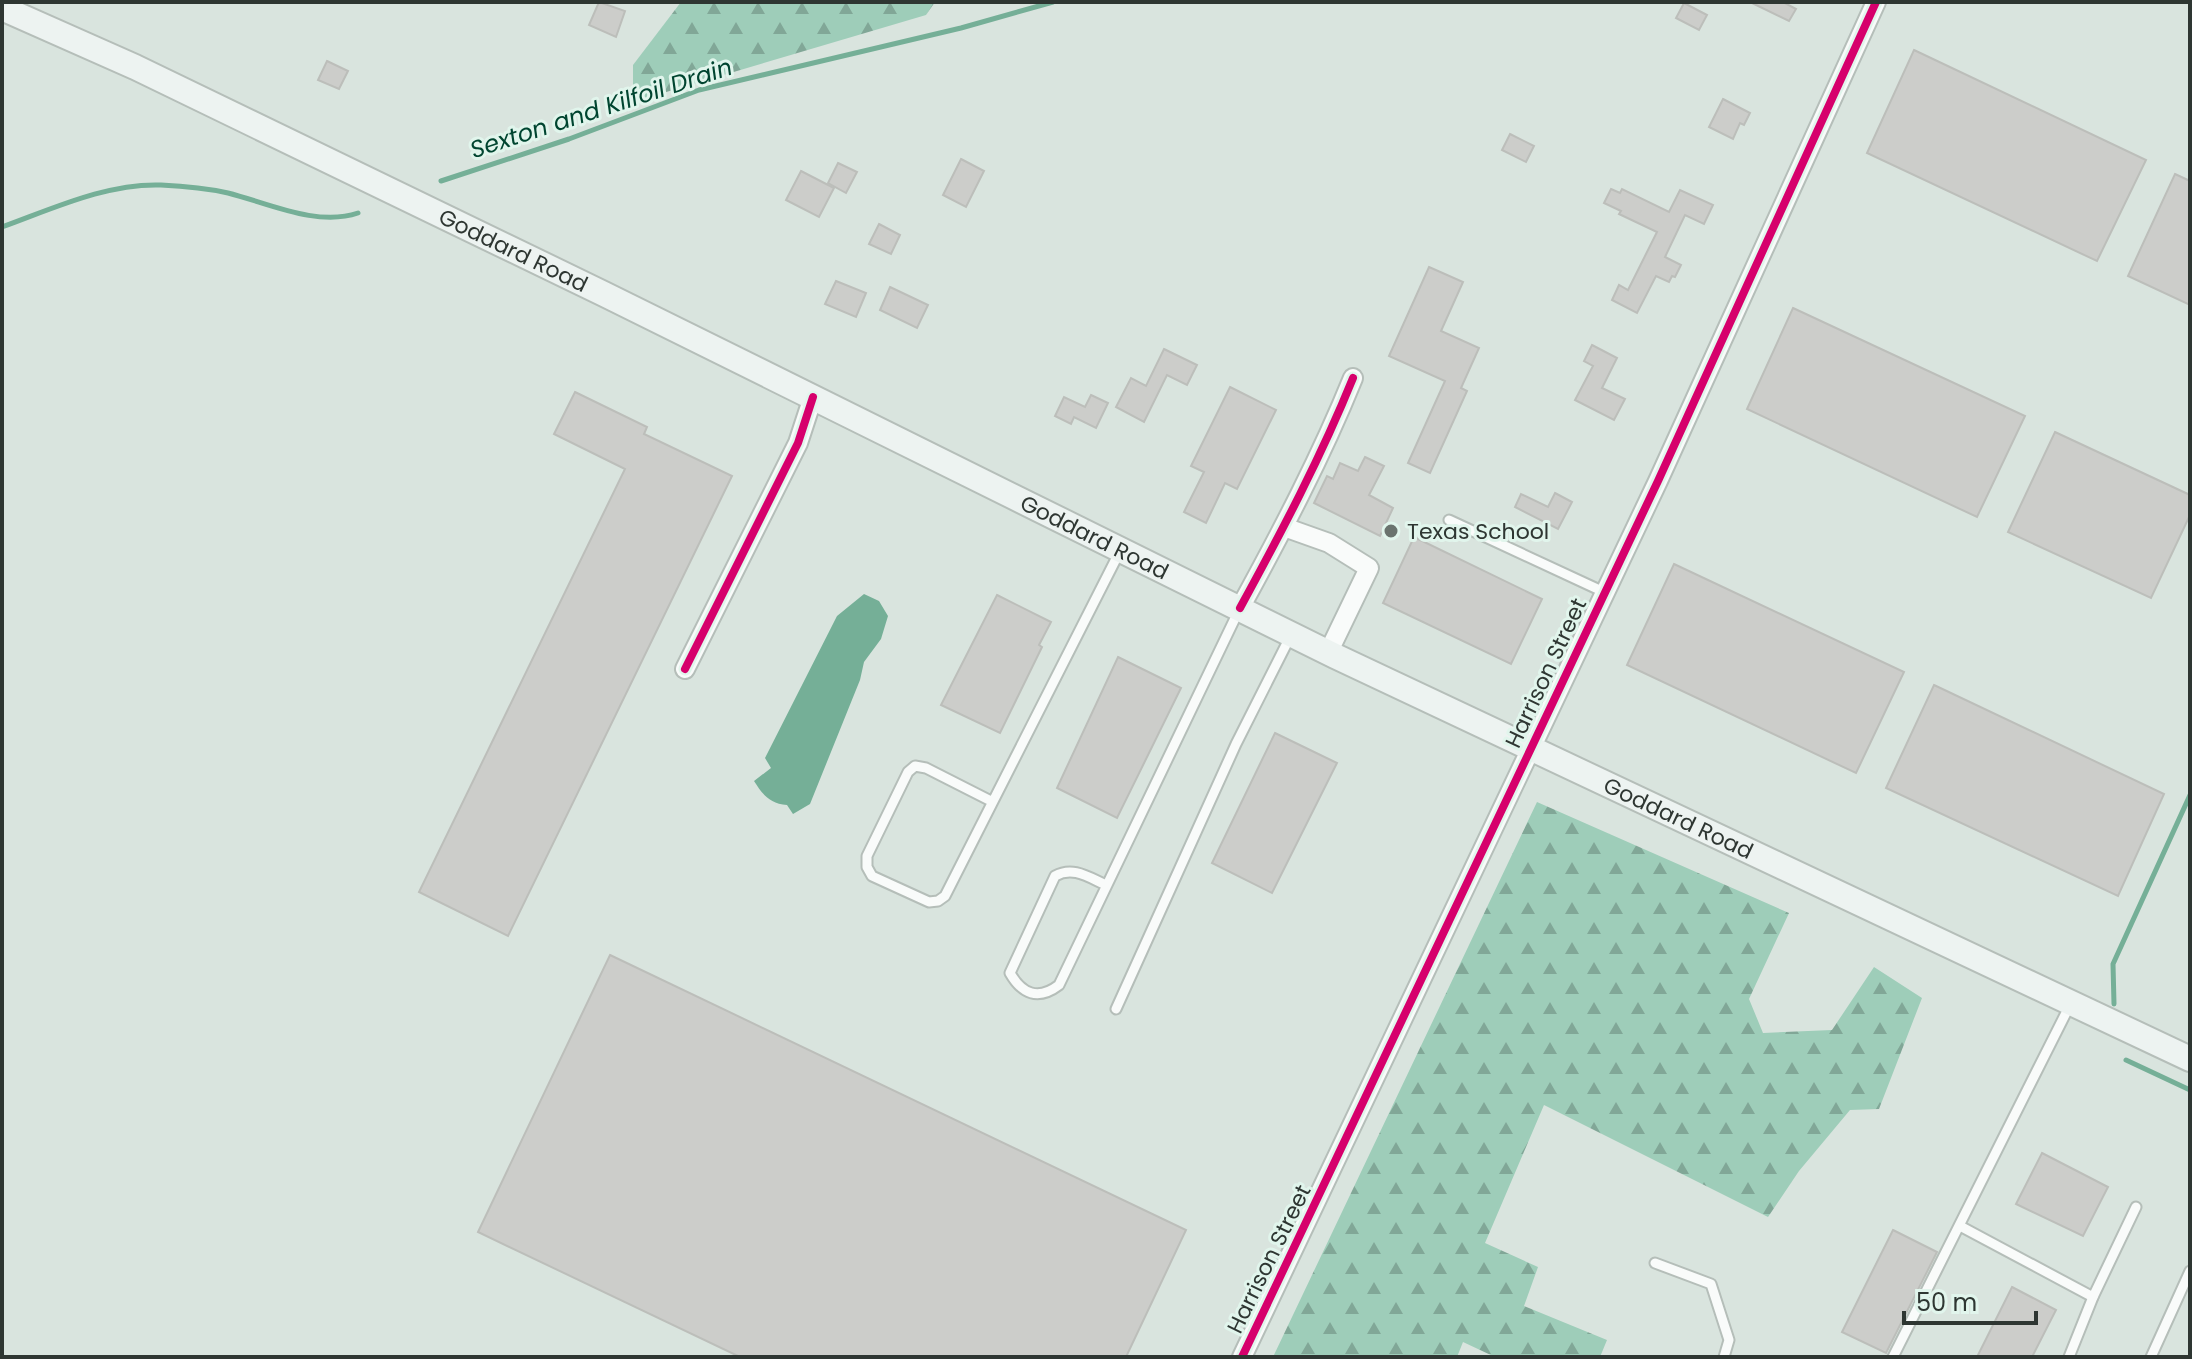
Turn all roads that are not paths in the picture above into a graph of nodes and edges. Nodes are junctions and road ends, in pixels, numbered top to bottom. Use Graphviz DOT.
graph roads {
  1 [pos="1876,2"];
  2 [pos="2,8"];
  3 [pos="1353,378"];
  4 [pos="813,397"];
  5 [pos="1449,520"];
  6 [pos="1284,527"];
  7 [pos="1121,548"];
  8 [pos="1604,592"];
  9 [pos="1240,608"];
  10 [pos="1292,634"];
  11 [pos="1328,653"];
  12 [pos="685,669"];
  13 [pos="1530,748"];
  14 [pos="991,801"];
  15 [pos="1106,885"];
  16 [pos="2071,1003"];
  17 [pos="1116,1009"];
  18 [pos="2190,1059"];
  19 [pos="2136,1207"];
  20 [pos="1960,1226"];
  21 [pos="1655,1263"];
  22 [pos="2190,1271"];
  23 [pos="2093,1297"];
  24 [pos="1242,1357"];
  25 [pos="1724,1357"];
  26 [pos="1893,1357"];
  27 [pos="2069,1357"];
  28 [pos="2151,1357"];
  1 -- 8 [label="street, Harrison Street"];
  2 -- 4 [label="main road, Goddard Road"];
  3 -- 6 [label="street"];
  4 -- 7 [label="main road, Goddard Road"];
  4 -- 12 [label="street"];
  5 -- 8 [label="lane"];
  6 -- 9 [label="street"];
  6 -- 11 [label="street"];
  7 -- 9 [label="main road, Goddard Road"];
  7 -- 14 [label="lane"];
  8 -- 13 [label="street, Harrison Street"];
  9 -- 10 [label="main road, Goddard Road"];
  9 -- 15 [label="lane"];
  10 -- 11 [label="main road, Goddard Road"];
  10 -- 17 [label="lane"];
  11 -- 13 [label="main road, Goddard Road"];
  13 -- 16 [label="main road, Goddard Road"];
  13 -- 24 [label="street, Harrison Street"];
  14 -- 14 [label="lane"];
  15 -- 15 [label="lane"];
  16 -- 18 [label="main road, Goddard Road"];
  16 -- 20 [label="lane"];
  19 -- 23 [label="lane"];
  20 -- 23 [label="lane"];
  20 -- 26 [label="lane"];
  21 -- 25 [label="lane"];
  22 -- 28 [label="lane"];
  23 -- 27 [label="lane"];
}
